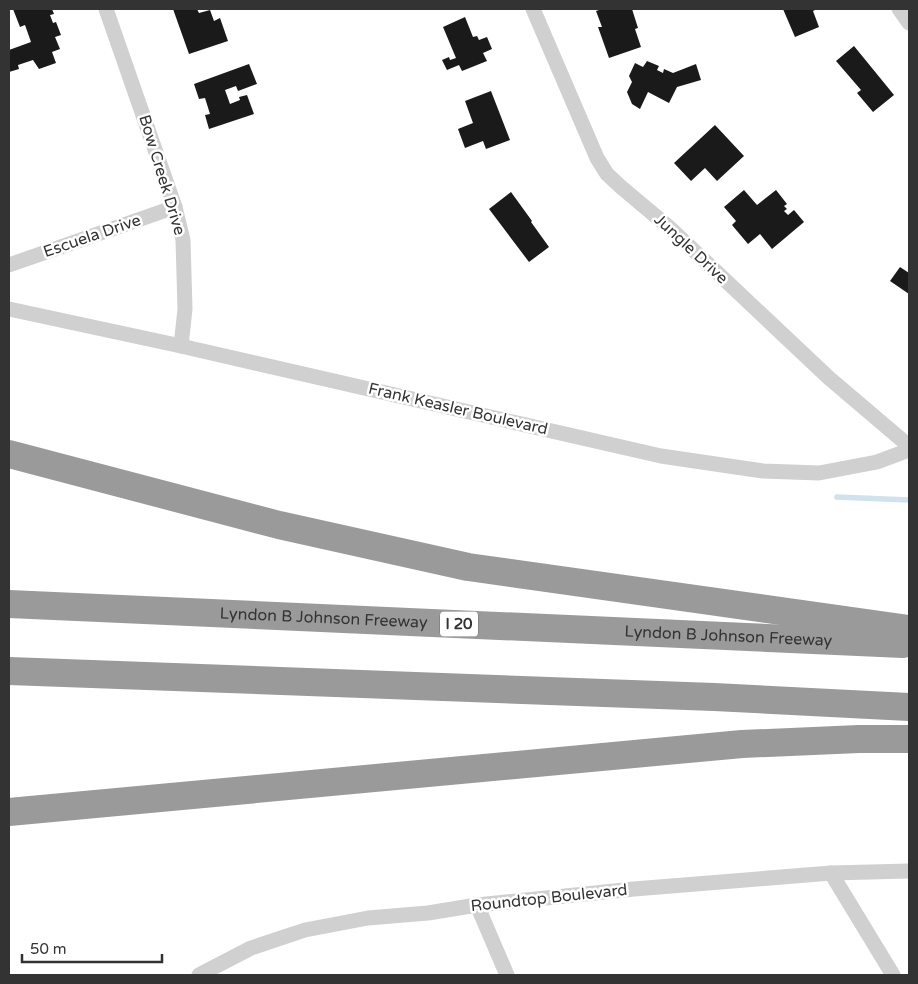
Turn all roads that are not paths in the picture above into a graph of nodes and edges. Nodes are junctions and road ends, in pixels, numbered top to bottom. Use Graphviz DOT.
graph roads {
  1 [pos="106,9"];
  2 [pos="533,9"];
  3 [pos="899,9"];
  4 [pos="909,24"];
  5 [pos="174,207"];
  6 [pos="9,265"];
  7 [pos="9,309"];
  8 [pos="181,346"];
  9 [pos="909,446"];
  10 [pos="909,450"];
  11 [pos="9,454"];
  12 [pos="9,604"];
  13 [pos="909,629"];
  14 [pos="909,644"];
  15 [pos="9,671"];
  16 [pos="909,707"];
  17 [pos="909,739"];
  18 [pos="9,812"];
  19 [pos="909,871"];
  20 [pos="831,873"];
  21 [pos="477,905"];
  22 [pos="203,974"];
  23 [pos="507,975"];
  24 [pos="893,975"];
  1 -- 5 [label="street, Bow Creek Drive"];
  2 -- 9 [label="street, Jungle Drive"];
  3 -- 4 [label="street"];
  5 -- 6 [label="street, Escuela Drive"];
  5 -- 8 [label="street, Bow Creek Drive"];
  7 -- 8 [label="street, Frank Keasler Boulevard"];
  8 -- 10 [label="street, Frank Keasler Boulevard"];
  11 -- 13 [label="highway"];
  12 -- 14 [label="highway, Lyndon B Johnson Freeway / I 20"];
  15 -- 16 [label="highway"];
  17 -- 18 [label="highway"];
  19 -- 20 [label="street, Roundtop Boulevard"];
  20 -- 21 [label="street, Roundtop Boulevard"];
  20 -- 24 [label="street"];
  21 -- 22 [label="street, Roundtop Boulevard"];
  21 -- 23 [label="street"];
}
